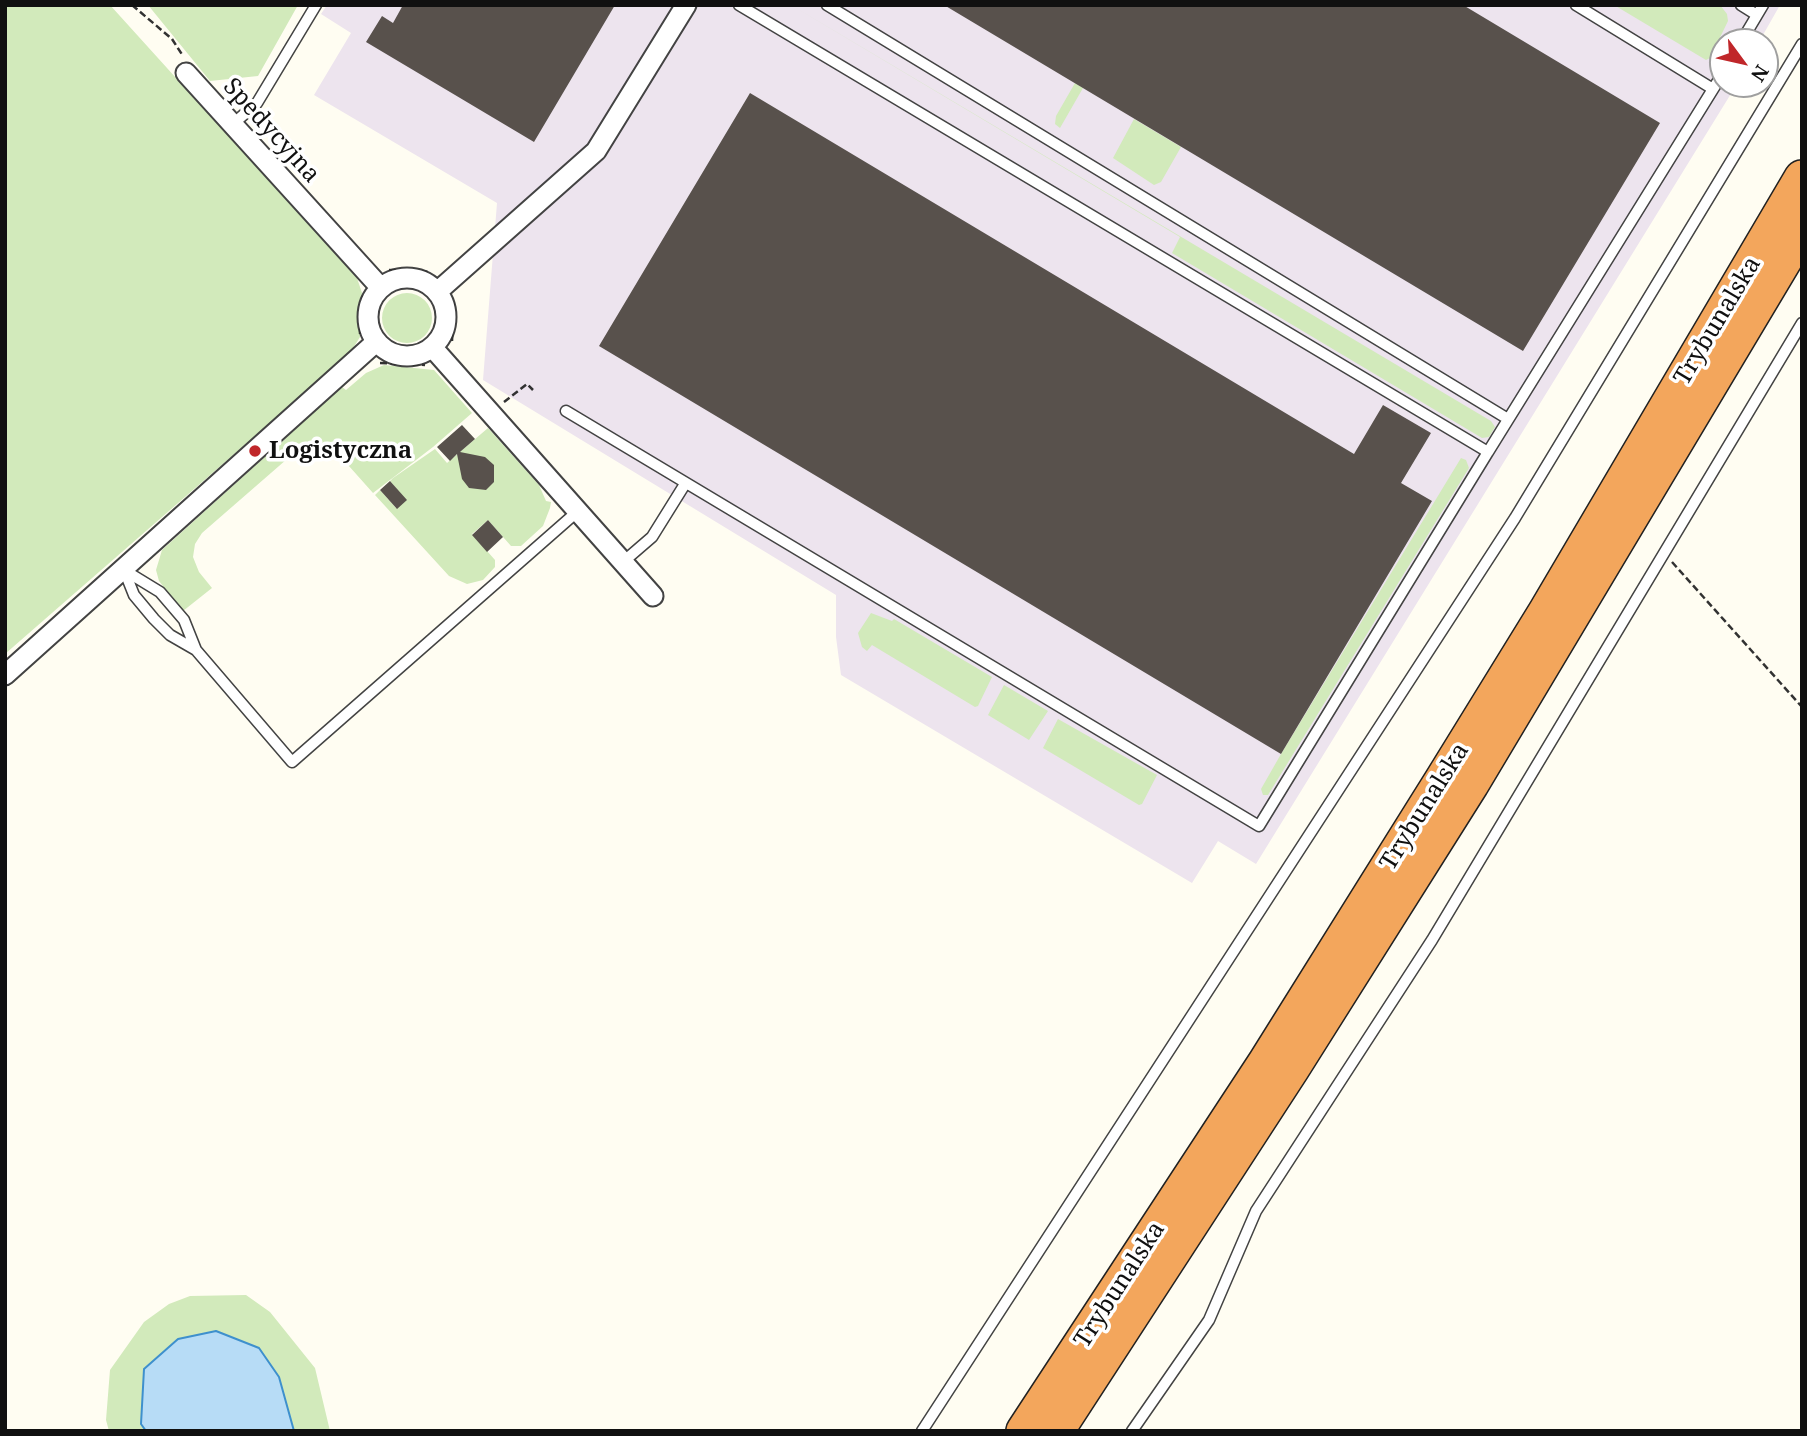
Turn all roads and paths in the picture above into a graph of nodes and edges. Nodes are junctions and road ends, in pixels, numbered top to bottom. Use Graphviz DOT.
graph roads {
  1 [pos="132,5"];
  2 [pos="316,5"];
  3 [pos="685,5"];
  4 [pos="739,5"];
  5 [pos="827,5"];
  6 [pos="1576,5"];
  7 [pos="1741,5"];
  8 [pos="1763,5"];
  9 [pos="1757,15"];
  10 [pos="1749,28"];
  11 [pos="1802,44"];
  12 [pos="186,73"];
  13 [pos="1709,87"];
  14 [pos="1709,95"];
  15 [pos="233,124"];
  16 [pos="1802,178"];
  17 [pos="1802,230"];
  18 [pos="465,267"];
  19 [pos="381,278"];
  20 [pos="437,292"];
  21 [pos="1802,323"];
  22 [pos="376,342"];
  23 [pos="454,349"];
  24 [pos="431,356"];
  25 [pos="374,365"];
  26 [pos="533,390"];
  27 [pos="499,402"];
  28 [pos="566,411"];
  29 [pos="1508,419"];
  30 [pos="1488,452"];
  31 [pos="685,484"];
  32 [pos="578,512"];
  33 [pos="1665,554"];
  34 [pos="623,562"];
  35 [pos="124,570"];
  36 [pos="653,596"];
  37 [pos="196,650"];
  38 [pos="5,675"];
  39 [pos="1802,707"];
  40 [pos="1036,1428"];
  41 [pos="922,1431"];
  42 [pos="1132,1431"];
  1 -- 12 [label="path, Spedycyjna"];
  2 -- 15 [label="lane"];
  3 -- 18 [label="street"];
  4 -- 30 [label="lane"];
  5 -- 29 [label="lane"];
  6 -- 13 [label="lane"];
  7 -- 9 [label="lane"];
  8 -- 9 [label="lane"];
  9 -- 10 [label="lane"];
  11 -- 41 [label="lane"];
  12 -- 15 [label="street, Spedycyjna"];
  14 -- 29 [label="lane"];
  15 -- 19 [label="street, Spedycyjna"];
  16 -- 40 [label="highway, Trybunalska"];
  17 -- 40 [label="highway, Trybunalska"];
  18 -- 19 [label="path"];
  18 -- 20 [label="street"];
  18 -- 23 [label="path"];
  19 -- 20 [label="street"];
  19 -- 22 [label="street"];
  20 -- 24 [label="street"];
  21 -- 33 [label="lane"];
  22 -- 24 [label="street"];
  22 -- 35 [label="street"];
  24 -- 25 [label="path"];
  24 -- 32 [label="street"];
  26 -- 27 [label="path"];
  28 -- 31 [label="lane"];
  29 -- 30 [label="lane"];
  30 -- 31 [label="lane"];
  31 -- 34 [label="lane"];
  32 -- 34 [label="street"];
  32 -- 37 [label="lane"];
  33 -- 39 [label="path"];
  33 -- 42 [label="lane"];
  34 -- 36 [label="street"];
  35 -- 37 [label="lane"];
  35 -- 37 [label="lane"];
  35 -- 38 [label="street"];
}
